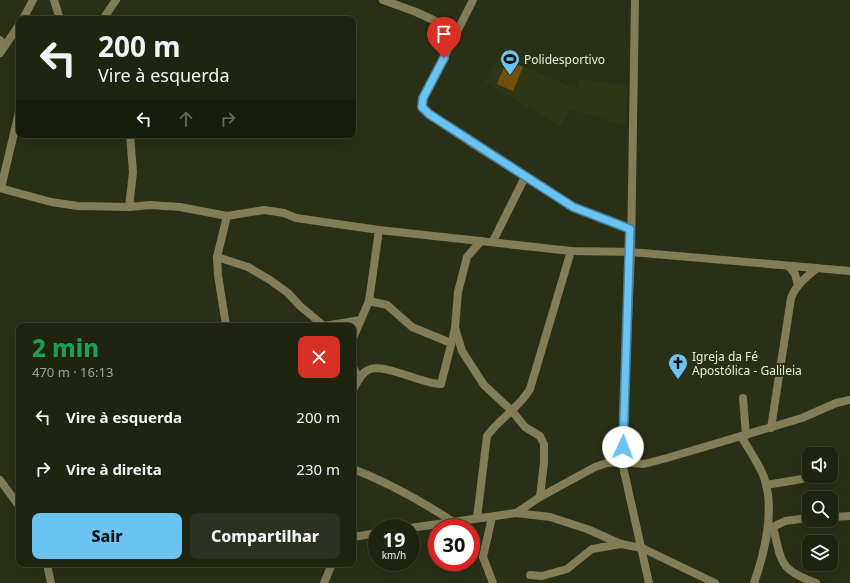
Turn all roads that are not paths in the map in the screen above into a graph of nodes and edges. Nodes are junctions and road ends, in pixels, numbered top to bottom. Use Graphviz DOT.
graph roads {
  1 [pos="33,0"];
  2 [pos="54,0"];
  3 [pos="116,0"];
  4 [pos="383,0"];
  5 [pos="473,0"];
  6 [pos="635,0"];
  7 [pos="25,16"];
  8 [pos="59,16"];
  9 [pos="105,16"];
  10 [pos="16,28"];
  11 [pos="458,30"];
  12 [pos="3,43"];
  13 [pos="0,53"];
  14 [pos="16,124"];
  15 [pos="130,138"];
  16 [pos="524,177"];
  17 [pos="0,188"];
  18 [pos="129,207"];
  19 [pos="227,216"];
  20 [pos="630,229"];
  21 [pos="379,230"];
  22 [pos="482,241"];
  23 [pos="493,241"];
  24 [pos="571,251"];
  25 [pos="631,252"];
  26 [pos="217,257"];
  27 [pos="789,266"];
  28 [pos="817,268"];
  29 [pos="850,271"];
  30 [pos="798,285"];
  31 [pos="369,301"];
  32 [pos="361,320"];
  33 [pos="226,323"];
  34 [pos="320,323"];
  35 [pos="342,323"];
  36 [pos="455,328"];
  37 [pos="356,331"];
  38 [pos="451,343"];
  39 [pos="356,373"];
  40 [pos="359,379"];
  41 [pos="356,384"];
  42 [pos="743,398"];
  43 [pos="850,400"];
  44 [pos="512,411"];
  45 [pos="771,428"];
  46 [pos="744,436"];
  47 [pos="622,462"];
  48 [pos="356,469"];
  49 [pos="802,479"];
  50 [pos="0,480"];
  51 [pos="766,485"];
  52 [pos="540,497"];
  53 [pos="16,502"];
  54 [pos="516,513"];
  55 [pos="850,516"];
  56 [pos="492,517"];
  57 [pos="838,517"];
  58 [pos="477,518"];
  59 [pos="448,519"];
  60 [pos="469,519"];
  61 [pos="802,519"];
  62 [pos="770,528"];
  63 [pos="368,535"];
  64 [pos="356,537"];
  65 [pos="621,544"];
  66 [pos="642,548"];
  67 [pos="48,567"];
  68 [pos="331,567"];
  69 [pos="530,576"];
  70 [pos="51,583"];
  71 [pos="324,583"];
  72 [pos="493,583"];
  73 [pos="649,583"];
  74 [pos="715,583"];
  75 [pos="754,583"];
  76 [pos="816,583"];
  1 -- 7 [label="street"];
  2 -- 8 [label="street"];
  3 -- 9 [label="street"];
  4 -- 11 [label="street"];
  5 -- 11 [label="street"];
  6 -- 20 [label="street"];
  10 -- 12 [label="street"];
  11 -- 16 [label="street"];
  12 -- 13 [label="street"];
  14 -- 17 [label="street"];
  15 -- 18 [label="street"];
  16 -- 20 [label="street"];
  16 -- 23 [label="street"];
  17 -- 18 [label="street"];
  18 -- 19 [label="street"];
  19 -- 21 [label="street"];
  19 -- 26 [label="street"];
  20 -- 25 [label="street"];
  21 -- 22 [label="street"];
  21 -- 31 [label="street"];
  22 -- 23 [label="street"];
  22 -- 36 [label="street"];
  23 -- 24 [label="street"];
  24 -- 25 [label="street"];
  24 -- 44 [label="street"];
  25 -- 27 [label="street"];
  25 -- 47 [label="street"];
  26 -- 33 [label="street"];
  26 -- 34 [label="street"];
  27 -- 28 [label="street"];
  27 -- 30 [label="street"];
  28 -- 29 [label="street"];
  28 -- 30 [label="street"];
  30 -- 45 [label="street"];
  31 -- 32 [label="street"];
  31 -- 38 [label="street"];
  32 -- 35 [label="street"];
  32 -- 37 [label="street"];
  36 -- 38 [label="street"];
  36 -- 44 [label="street"];
  38 -- 40 [label="street"];
  39 -- 40 [label="street"];
  40 -- 41 [label="street"];
  42 -- 46 [label="street"];
  43 -- 45 [label="street"];
  44 -- 52 [label="street"];
  44 -- 58 [label="street"];
  45 -- 46 [label="street"];
  46 -- 47 [label="street"];
  46 -- 51 [label="street"];
  47 -- 52 [label="street"];
  47 -- 66 [label="street"];
  48 -- 59 [label="street"];
  49 -- 51 [label="street"];
  50 -- 53 [label="street"];
  51 -- 62 [label="street"];
  52 -- 54 [label="street"];
  54 -- 56 [label="street"];
  54 -- 65 [label="street"];
  55 -- 57 [label="street"];
  56 -- 58 [label="street"];
  56 -- 72 [label="street"];
  58 -- 60 [label="street"];
  61 -- 62 [label="street"];
  62 -- 75 [label="street"];
  62 -- 76 [label="street"];
  63 -- 64 [label="street"];
  65 -- 66 [label="street"];
  65 -- 69 [label="street"];
  66 -- 73 [label="street"];
  66 -- 74 [label="street"];
  67 -- 70 [label="street"];
  68 -- 71 [label="street"];
}
